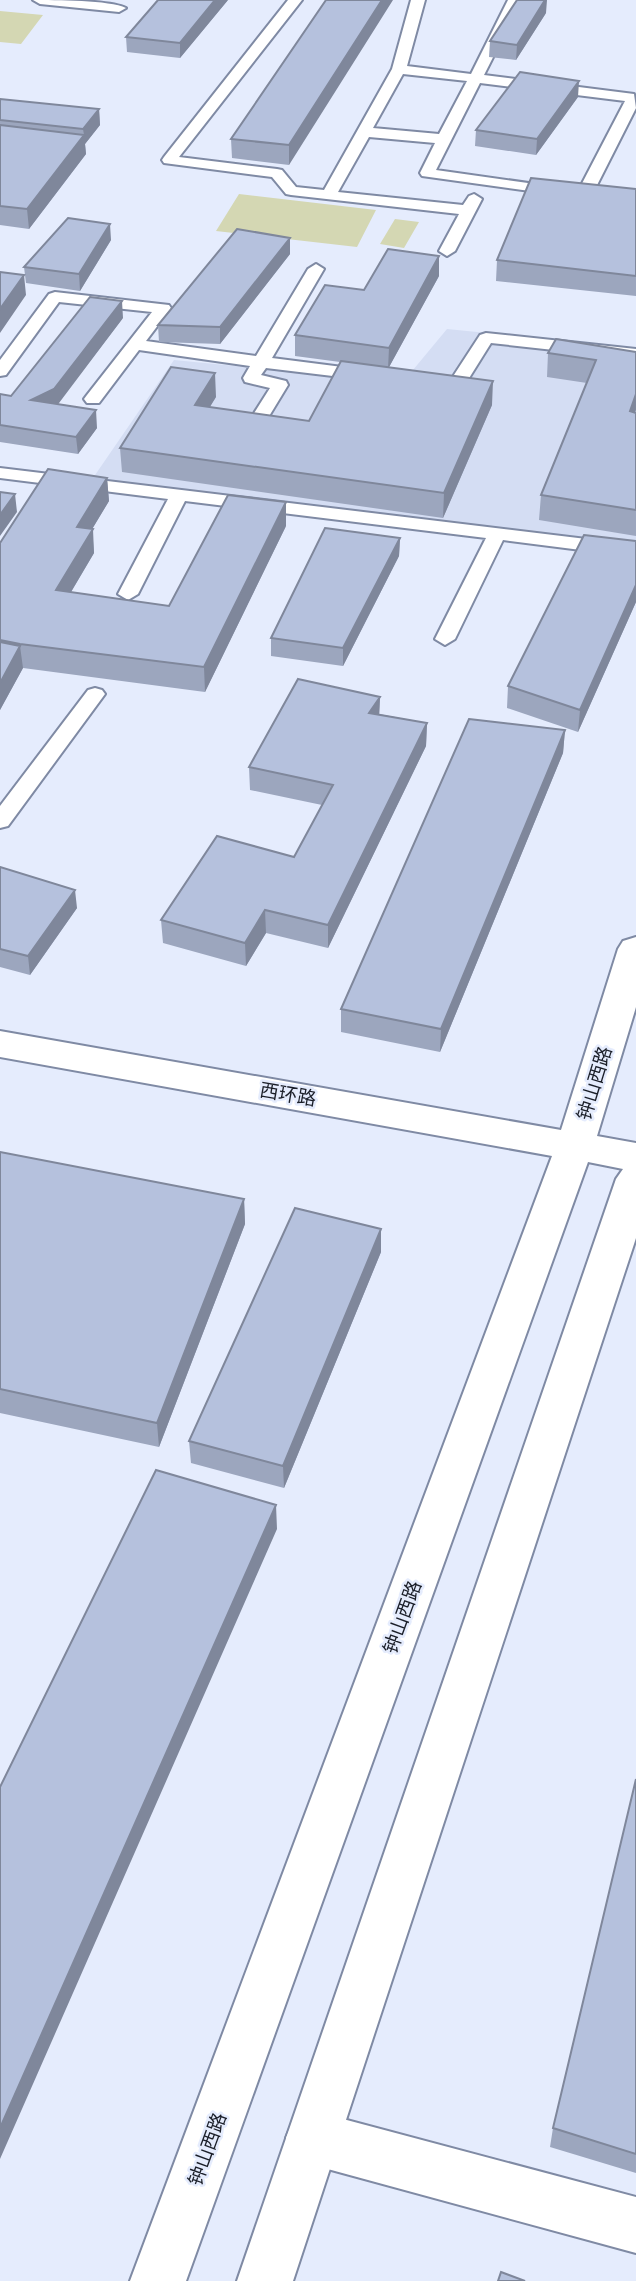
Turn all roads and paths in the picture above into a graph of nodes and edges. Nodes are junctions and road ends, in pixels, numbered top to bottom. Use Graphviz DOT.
graph roads {
  1 [pos="40,0"];
  2 [pos="295,0"];
  3 [pos="418,0"];
  4 [pos="516,0"];
  5 [pos="119,8"];
  6 [pos="399,69"];
  7 [pos="476,77"];
  8 [pos="363,132"];
  9 [pos="444,139"];
  10 [pos="485,181"];
  11 [pos="329,195"];
  12 [pos="468,210"];
  13 [pos="447,251"];
  14 [pos="316,270"];
  15 [pos="135,345"];
  16 [pos="636,354"];
  17 [pos="261,362"];
  18 [pos="0,370"];
  19 [pos="386,378"];
  20 [pos="413,381"];
  21 [pos="93,399"];
  22 [pos="251,432"];
  23 [pos="0,474"];
  24 [pos="179,496"];
  25 [pos="497,534"];
  26 [pos="636,551"];
  27 [pos="128,594"];
  28 [pos="445,639"];
  29 [pos="95,694"];
  30 [pos="0,821"];
  31 [pos="636,949"];
  32 [pos="0,1044"];
  33 [pos="575,1145"];
  34 [pos="636,1157"];
  35 [pos="636,1179"];
  36 [pos="313,2138"];
  37 [pos="636,2225"];
  38 [pos="158,2281"];
  39 [pos="265,2281"];
  1 -- 5 [label="lane"];
  2 -- 11 [label="lane"];
  3 -- 6 [label="lane"];
  4 -- 7 [label="lane"];
  6 -- 7 [label="lane"];
  6 -- 8 [label="lane"];
  7 -- 9 [label="lane"];
  7 -- 10 [label="lane"];
  8 -- 9 [label="lane"];
  8 -- 11 [label="lane"];
  9 -- 10 [label="lane"];
  10 -- 12 [label="lane"];
  11 -- 12 [label="lane"];
  12 -- 13 [label="lane"];
  14 -- 17 [label="lane"];
  15 -- 17 [label="lane"];
  15 -- 18 [label="lane"];
  15 -- 21 [label="lane"];
  16 -- 20 [label="lane"];
  17 -- 19 [label="lane"];
  17 -- 22 [label="lane"];
  23 -- 24 [label="lane"];
  24 -- 25 [label="lane"];
  24 -- 27 [label="lane"];
  25 -- 26 [label="lane"];
  25 -- 28 [label="lane"];
  29 -- 30 [label="lane"];
  31 -- 33 [label="main road, 钟山西路"];
  32 -- 33 [label="main road, 西环路"];
  33 -- 34 [label="main road, 西环路"];
  33 -- 38 [label="main road, 钟山西路"];
  35 -- 36 [label="main road"];
  36 -- 37 [label="main road"];
  36 -- 39 [label="main road"];
}
